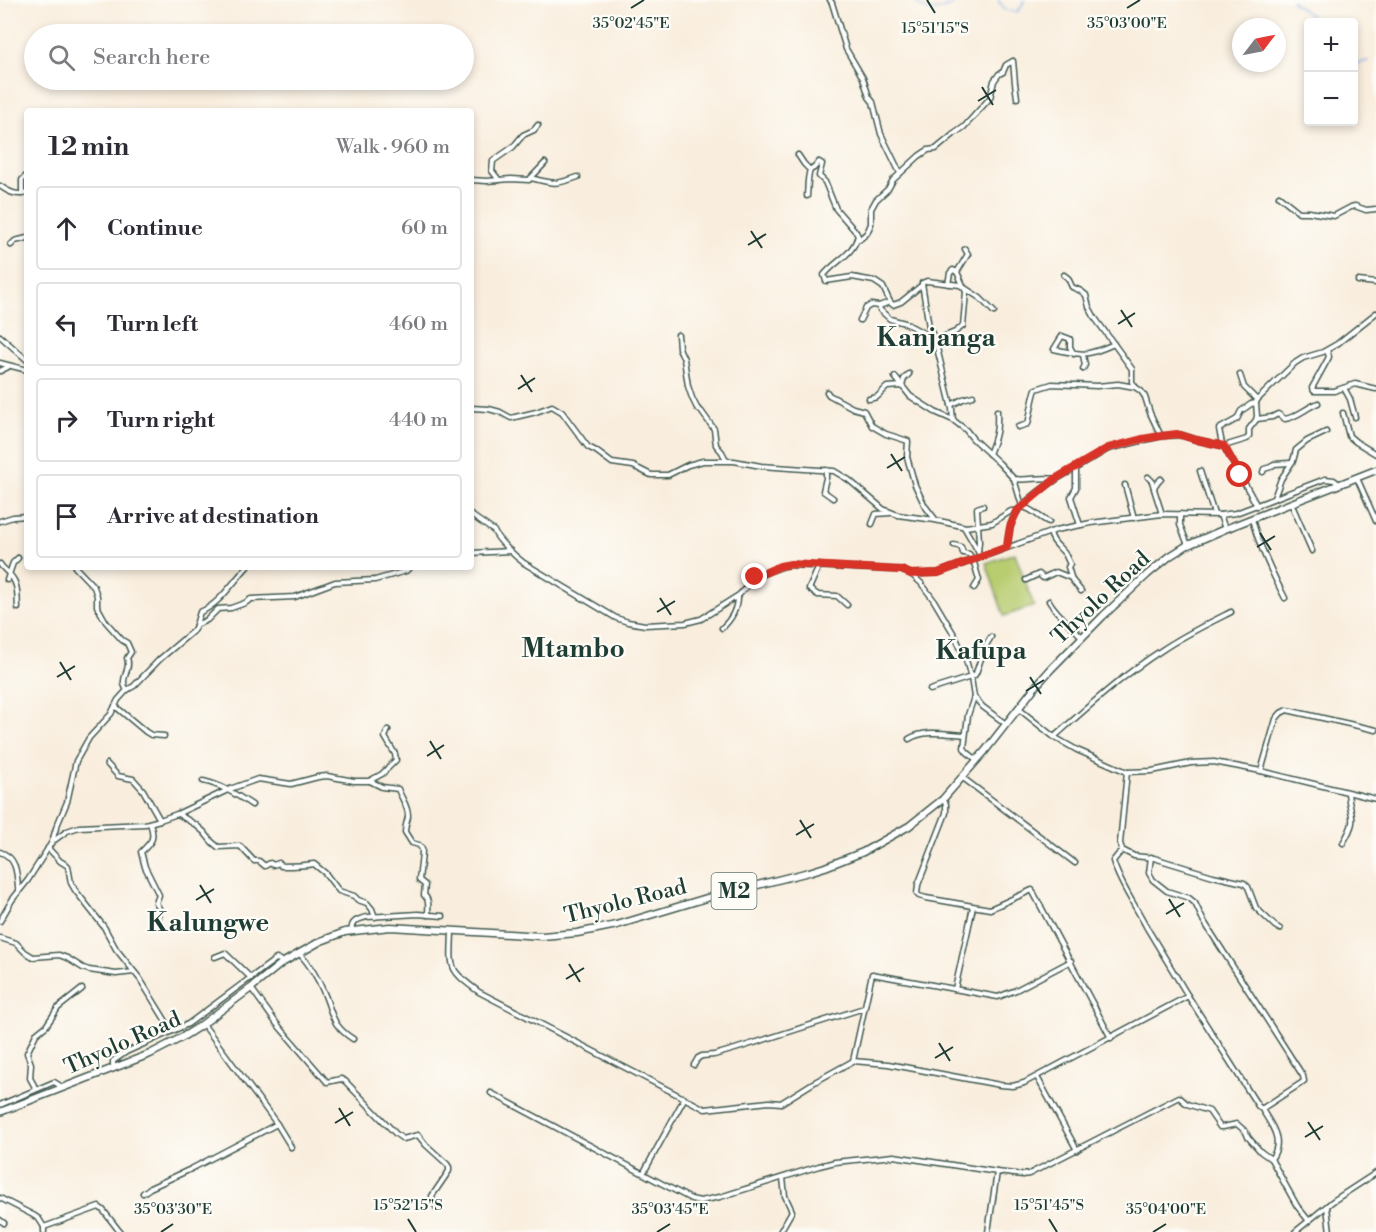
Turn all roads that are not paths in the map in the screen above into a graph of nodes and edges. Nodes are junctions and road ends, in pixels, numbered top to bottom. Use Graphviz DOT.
graph roads {
  1 [pos="830,0"];
  2 [pos="1017,98"];
  3 [pos="538,125"];
  4 [pos="798,154"];
  5 [pos="545,163"];
  6 [pos="810,170"];
  7 [pos="900,173"];
  8 [pos="578,177"];
  9 [pos="531,178"];
  10 [pos="474,180"];
  11 [pos="499,180"];
  12 [pos="0,186"];
  13 [pos="24,194"];
  14 [pos="807,196"];
  15 [pos="1279,196"];
  16 [pos="1376,209"];
  17 [pos="24,239"];
  18 [pos="857,239"];
  19 [pos="11,245"];
  20 [pos="965,249"];
  21 [pos="957,272"];
  22 [pos="1064,275"];
  23 [pos="1358,281"];
  24 [pos="1376,283"];
  25 [pos="948,284"];
  26 [pos="922,285"];
  27 [pos="964,287"];
  28 [pos="890,302"];
  29 [pos="879,306"];
  30 [pos="994,312"];
  31 [pos="1376,313"];
  32 [pos="860,320"];
  33 [pos="678,335"];
  34 [pos="0,336"];
  35 [pos="934,339"];
  36 [pos="1114,344"];
  37 [pos="1327,350"];
  38 [pos="1074,354"];
  39 [pos="1083,355"];
  40 [pos="24,357"];
  41 [pos="0,363"];
  42 [pos="9,366"];
  43 [pos="24,369"];
  44 [pos="1083,369"];
  45 [pos="0,372"];
  46 [pos="909,374"];
  47 [pos="1240,375"];
  48 [pos="896,376"];
  49 [pos="902,386"];
  50 [pos="1135,387"];
  51 [pos="1344,388"];
  52 [pos="1376,389"];
  53 [pos="827,392"];
  54 [pos="973,396"];
  55 [pos="869,399"];
  56 [pos="1257,401"];
  57 [pos="1318,403"];
  58 [pos="951,405"];
  59 [pos="474,408"];
  60 [pos="997,411"];
  61 [pos="1343,413"];
  62 [pos="1355,417"];
  63 [pos="1257,418"];
  64 [pos="953,420"];
  65 [pos="1018,427"];
  66 [pos="1326,432"];
  67 [pos="1161,436"];
  68 [pos="1224,446"];
  69 [pos="989,454"];
  70 [pos="1376,454"];
  71 [pos="726,460"];
  72 [pos="1291,463"];
  73 [pos="1076,468"];
  74 [pos="826,470"];
  75 [pos="1376,470"];
  76 [pos="1200,471"];
  77 [pos="1263,472"];
  78 [pos="1148,477"];
  79 [pos="1357,478"];
  80 [pos="1014,479"];
  81 [pos="1055,479"];
  82 [pos="1161,479"];
  83 [pos="1339,484"];
  84 [pos="1125,485"];
  85 [pos="1154,489"];
  86 [pos="833,498"];
  87 [pos="1274,499"];
  88 [pos="1291,503"];
  89 [pos="983,506"];
  90 [pos="1022,506"];
  91 [pos="1257,506"];
  92 [pos="1017,511"];
  93 [pos="891,513"];
  94 [pos="1162,514"];
  95 [pos="1180,514"];
  96 [pos="1214,514"];
  97 [pos="1220,515"];
  98 [pos="24,516"];
  99 [pos="474,517"];
  100 [pos="1134,518"];
  101 [pos="1252,518"];
  102 [pos="935,520"];
  103 [pos="0,521"];
  104 [pos="1376,521"];
  105 [pos="1048,522"];
  106 [pos="872,524"];
  107 [pos="1080,525"];
  108 [pos="977,526"];
  109 [pos="964,527"];
  110 [pos="1225,529"];
  111 [pos="1050,532"];
  112 [pos="954,545"];
  113 [pos="1188,546"];
  114 [pos="1007,547"];
  115 [pos="510,551"];
  116 [pos="978,551"];
  117 [pos="1312,551"];
  118 [pos="474,554"];
  119 [pos="18,558"];
  120 [pos="980,558"];
  121 [pos="973,560"];
  122 [pos="0,564"];
  123 [pos="819,566"];
  124 [pos="78,570"];
  125 [pos="244,570"];
  126 [pos="407,570"];
  127 [pos="10,574"];
  128 [pos="911,574"];
  129 [pos="1072,578"];
  130 [pos="7,580"];
  131 [pos="1026,580"];
  132 [pos="974,588"];
  133 [pos="1081,591"];
  134 [pos="737,597"];
  135 [pos="1286,598"];
  136 [pos="1049,601"];
  137 [pos="847,605"];
  138 [pos="18,608"];
  139 [pos="1231,612"];
  140 [pos="196,625"];
  141 [pos="722,628"];
  142 [pos="991,637"];
  143 [pos="1082,637"];
  144 [pos="971,678"];
  145 [pos="127,690"];
  146 [pos="930,690"];
  147 [pos="974,697"];
  148 [pos="115,706"];
  149 [pos="1018,708"];
  150 [pos="1006,724"];
  151 [pos="388,730"];
  152 [pos="1376,730"];
  153 [pos="965,735"];
  154 [pos="164,736"];
  155 [pos="1054,737"];
  156 [pos="909,739"];
  157 [pos="978,760"];
  158 [pos="107,764"];
  159 [pos="1261,771"];
  160 [pos="1127,772"];
  161 [pos="963,778"];
  162 [pos="203,781"];
  163 [pos="369,781"];
  164 [pos="226,790"];
  165 [pos="1348,793"];
  166 [pos="943,799"];
  167 [pos="1376,799"];
  168 [pos="252,805"];
  169 [pos="177,814"];
  170 [pos="160,820"];
  171 [pos="150,823"];
  172 [pos="52,842"];
  173 [pos="1343,843"];
  174 [pos="48,848"];
  175 [pos="1122,850"];
  176 [pos="0,852"];
  177 [pos="1151,857"];
  178 [pos="1075,863"];
  179 [pos="19,890"];
  180 [pos="973,907"];
  181 [pos="428,915"];
  182 [pos="443,916"];
  183 [pos="375,917"];
  184 [pos="0,921"];
  185 [pos="158,922"];
  186 [pos="1280,929"];
  187 [pos="352,931"];
  188 [pos="452,931"];
  189 [pos="0,938"];
  190 [pos="299,952"];
  191 [pos="215,957"];
  192 [pos="1071,962"];
  193 [pos="282,963"];
  194 [pos="134,972"];
  195 [pos="251,978"];
  196 [pos="251,988"];
  197 [pos="82,989"];
  198 [pos="955,989"];
  199 [pos="1188,996"];
  200 [pos="864,1008"];
  201 [pos="203,1024"];
  202 [pos="172,1031"];
  203 [pos="1111,1038"];
  204 [pos="353,1039"];
  205 [pos="853,1061"];
  206 [pos="694,1065"];
  207 [pos="113,1068"];
  208 [pos="1036,1077"];
  209 [pos="60,1088"];
  210 [pos="36,1089"];
  211 [pos="491,1093"];
  212 [pos="684,1099"];
  213 [pos="0,1105"];
  214 [pos="1260,1108"];
  215 [pos="0,1112"];
  216 [pos="277,1124"];
  217 [pos="291,1147"];
  218 [pos="1077,1150"];
  219 [pos="1271,1159"];
  220 [pos="997,1172"];
  221 [pos="644,1173"];
  222 [pos="1376,1173"];
  223 [pos="783,1178"];
  224 [pos="143,1193"];
  225 [pos="0,1198"];
  226 [pos="1327,1207"];
  227 [pos="437,1209"];
  228 [pos="1309,1221"];
  229 [pos="44,1229"];
  230 [pos="120,1232"];
  231 [pos="780,1232"];
  232 [pos="988,1232"];
  233 [pos="1295,1232"];
  234 [pos="1330,1232"];
  1 -- 7 [label="street"];
  2 -- 7 [label="street"];
  3 -- 11 [label="street"];
  4 -- 6 [label="street"];
  5 -- 9 [label="street"];
  6 -- 14 [label="street"];
  6 -- 18 [label="street"];
  7 -- 18 [label="street"];
  8 -- 9 [label="street"];
  9 -- 11 [label="street"];
  10 -- 11 [label="street"];
  12 -- 13 [label="street"];
  15 -- 16 [label="street"];
  17 -- 19 [label="street"];
  18 -- 28 [label="street"];
  20 -- 21 [label="street"];
  21 -- 25 [label="street"];
  21 -- 27 [label="street"];
  22 -- 36 [label="street"];
  23 -- 24 [label="street"];
  25 -- 26 [label="street"];
  25 -- 27 [label="street"];
  26 -- 28 [label="street"];
  26 -- 35 [label="street"];
  27 -- 30 [label="street"];
  27 -- 35 [label="street"];
  28 -- 29 [label="street"];
  29 -- 32 [label="street"];
  29 -- 35 [label="street"];
  31 -- 37 [label="street"];
  33 -- 71 [label="street"];
  34 -- 40 [label="street"];
  35 -- 58 [label="street"];
  36 -- 39 [label="street"];
  36 -- 50 [label="street"];
  37 -- 51 [label="street"];
  37 -- 56 [label="street"];
  38 -- 38 [label="street"];
  38 -- 39 [label="street"];
  39 -- 44 [label="street"];
  41 -- 42 [label="street"];
  42 -- 43 [label="street"];
  42 -- 45 [label="street"];
  46 -- 49 [label="street"];
  47 -- 56 [label="street"];
  48 -- 49 [label="street"];
  49 -- 55 [label="street"];
  49 -- 64 [label="street"];
  50 -- 65 [label="street"];
  50 -- 67 [label="street"];
  51 -- 52 [label="street"];
  51 -- 62 [label="street"];
  53 -- 102 [label="street"];
  54 -- 58 [label="street"];
  56 -- 63 [label="street"];
  56 -- 68 [label="street"];
  57 -- 63 [label="street"];
  58 -- 64 [label="street"];
  59 -- 71 [label="street"];
  60 -- 69 [label="street"];
  61 -- 70 [label="street"];
  63 -- 68 [label="street"];
  64 -- 69 [label="street"];
  66 -- 72 [label="street"];
  67 -- 68 [label="street"];
  67 -- 73 [label="street"];
  68 -- 91 [label="street"];
  69 -- 80 [label="street"];
  71 -- 74 [label="street"];
  72 -- 77 [label="street"];
  72 -- 87 [label="street"];
  73 -- 81 [label="street"];
  73 -- 107 [label="street"];
  74 -- 86 [label="street"];
  74 -- 93 [label="street"];
  75 -- 79 [label="highway, Thyolo Road / M2"];
  76 -- 96 [label="street"];
  78 -- 85 [label="street"];
  79 -- 83 [label="highway, Thyolo Road / M2"];
  79 -- 104 [label="street"];
  80 -- 81 [label="street"];
  80 -- 90 [label="street"];
  81 -- 90 [label="street"];
  82 -- 85 [label="street"];
  83 -- 87 [label="street"];
  83 -- 88 [label="highway, Thyolo Road / M2"];
  84 -- 100 [label="street"];
  85 -- 94 [label="street"];
  87 -- 91 [label="street"];
  88 -- 101 [label="highway, Thyolo Road / M2"];
  88 -- 117 [label="street"];
  89 -- 108 [label="street"];
  90 -- 92 [label="street"];
  90 -- 105 [label="street"];
  91 -- 97 [label="street"];
  92 -- 108 [label="street"];
  92 -- 114 [label="street"];
  93 -- 102 [label="street"];
  93 -- 106 [label="street"];
  94 -- 95 [label="street"];
  94 -- 100 [label="street"];
  95 -- 96 [label="street"];
  95 -- 113 [label="street"];
  96 -- 97 [label="street"];
  97 -- 110 [label="street"];
  98 -- 103 [label="street"];
  99 -- 115 [label="street"];
  100 -- 107 [label="street"];
  101 -- 110 [label="highway, Thyolo Road / M2"];
  101 -- 135 [label="street"];
  102 -- 109 [label="street"];
  107 -- 111 [label="street"];
  108 -- 109 [label="street"];
  108 -- 116 [label="street"];
  109 -- 116 [label="street"];
  110 -- 113 [label="highway, Thyolo Road / M2"];
  111 -- 114 [label="street"];
  111 -- 129 [label="street"];
  112 -- 121 [label="street"];
  113 -- 143 [label="highway, Thyolo Road / M2"];
  114 -- 120 [label="street"];
  115 -- 118 [label="street"];
  115 -- 134 [label="street"];
  116 -- 120 [label="street"];
  119 -- 127 [label="street"];
  120 -- 121 [label="street"];
  121 -- 128 [label="street"];
  121 -- 132 [label="street"];
  122 -- 127 [label="street"];
  123 -- 128 [label="street"];
  123 -- 134 [label="street"];
  123 -- 137 [label="street"];
  124 -- 145 [label="street"];
  125 -- 140 [label="street"];
  126 -- 140 [label="street"];
  127 -- 130 [label="street"];
  127 -- 138 [label="street"];
  128 -- 144 [label="street"];
  129 -- 131 [label="street"];
  129 -- 133 [label="street"];
  134 -- 141 [label="street"];
  136 -- 143 [label="street"];
  139 -- 155 [label="street"];
  140 -- 145 [label="street"];
  142 -- 144 [label="street"];
  143 -- 149 [label="highway, Thyolo Road / M2"];
  144 -- 146 [label="street"];
  144 -- 147 [label="street"];
  145 -- 148 [label="street"];
  147 -- 150 [label="street"];
  147 -- 153 [label="street"];
  148 -- 154 [label="street"];
  148 -- 172 [label="street"];
  149 -- 150 [label="highway, Thyolo Road / M2"];
  149 -- 155 [label="street"];
  150 -- 157 [label="highway, Thyolo Road / M2"];
  151 -- 163 [label="street"];
  152 -- 159 [label="street"];
  153 -- 156 [label="street"];
  153 -- 157 [label="street"];
  155 -- 160 [label="street"];
  157 -- 161 [label="highway, Thyolo Road / M2"];
  158 -- 170 [label="street"];
  159 -- 160 [label="street"];
  159 -- 165 [label="street"];
  160 -- 175 [label="street"];
  161 -- 166 [label="highway, Thyolo Road / M2"];
  161 -- 178 [label="street"];
  162 -- 164 [label="street"];
  163 -- 164 [label="street"];
  163 -- 181 [label="street"];
  164 -- 168 [label="street"];
  164 -- 169 [label="street"];
  165 -- 167 [label="street"];
  165 -- 173 [label="street"];
  166 -- 180 [label="street"];
  166 -- 188 [label="highway, Thyolo Road / M2"];
  169 -- 170 [label="street"];
  169 -- 183 [label="street"];
  170 -- 171 [label="street"];
  171 -- 172 [label="street"];
  171 -- 185 [label="street"];
  172 -- 174 [label="street"];
  174 -- 179 [label="street"];
  174 -- 194 [label="street"];
  175 -- 177 [label="street"];
  175 -- 199 [label="street"];
  176 -- 179 [label="street"];
  177 -- 186 [label="street"];
  177 -- 214 [label="street"];
  179 -- 184 [label="street"];
  180 -- 192 [label="street"];
  180 -- 198 [label="street"];
  181 -- 182 [label="street"];
  181 -- 183 [label="street"];
  183 -- 187 [label="street"];
  187 -- 188 [label="highway, Thyolo Road / M2"];
  187 -- 190 [label="highway, Thyolo Road / M2"];
  188 -- 212 [label="street"];
  189 -- 194 [label="street"];
  190 -- 193 [label="highway, Thyolo Road / M2"];
  190 -- 204 [label="street"];
  191 -- 195 [label="street"];
  192 -- 198 [label="street"];
  192 -- 203 [label="street"];
  193 -- 195 [label="street"];
  193 -- 196 [label="highway, Thyolo Road / M2"];
  194 -- 202 [label="street"];
  195 -- 202 [label="street"];
  196 -- 201 [label="highway, Thyolo Road / M2"];
  196 -- 227 [label="street"];
  197 -- 210 [label="street"];
  198 -- 200 [label="street"];
  199 -- 203 [label="street"];
  199 -- 214 [label="street"];
  200 -- 205 [label="street"];
  200 -- 206 [label="street"];
  201 -- 207 [label="highway, Thyolo Road / M2"];
  201 -- 216 [label="street"];
  202 -- 207 [label="street"];
  203 -- 208 [label="street"];
  205 -- 208 [label="street"];
  205 -- 212 [label="street"];
  207 -- 209 [label="highway, Thyolo Road / M2"];
  208 -- 218 [label="street"];
  209 -- 210 [label="street"];
  209 -- 215 [label="highway, Thyolo Road / M2"];
  210 -- 213 [label="street"];
  211 -- 221 [label="street"];
  212 -- 221 [label="street"];
  214 -- 219 [label="street"];
  216 -- 217 [label="street"];
  216 -- 224 [label="street"];
  218 -- 219 [label="street"];
  218 -- 220 [label="street"];
  219 -- 228 [label="street"];
  220 -- 223 [label="street"];
  220 -- 232 [label="street"];
  221 -- 223 [label="street"];
  222 -- 226 [label="street"];
  223 -- 231 [label="street"];
  225 -- 229 [label="street"];
  226 -- 228 [label="street"];
  226 -- 234 [label="street"];
  228 -- 233 [label="street"];
  229 -- 230 [label="street"];
}
